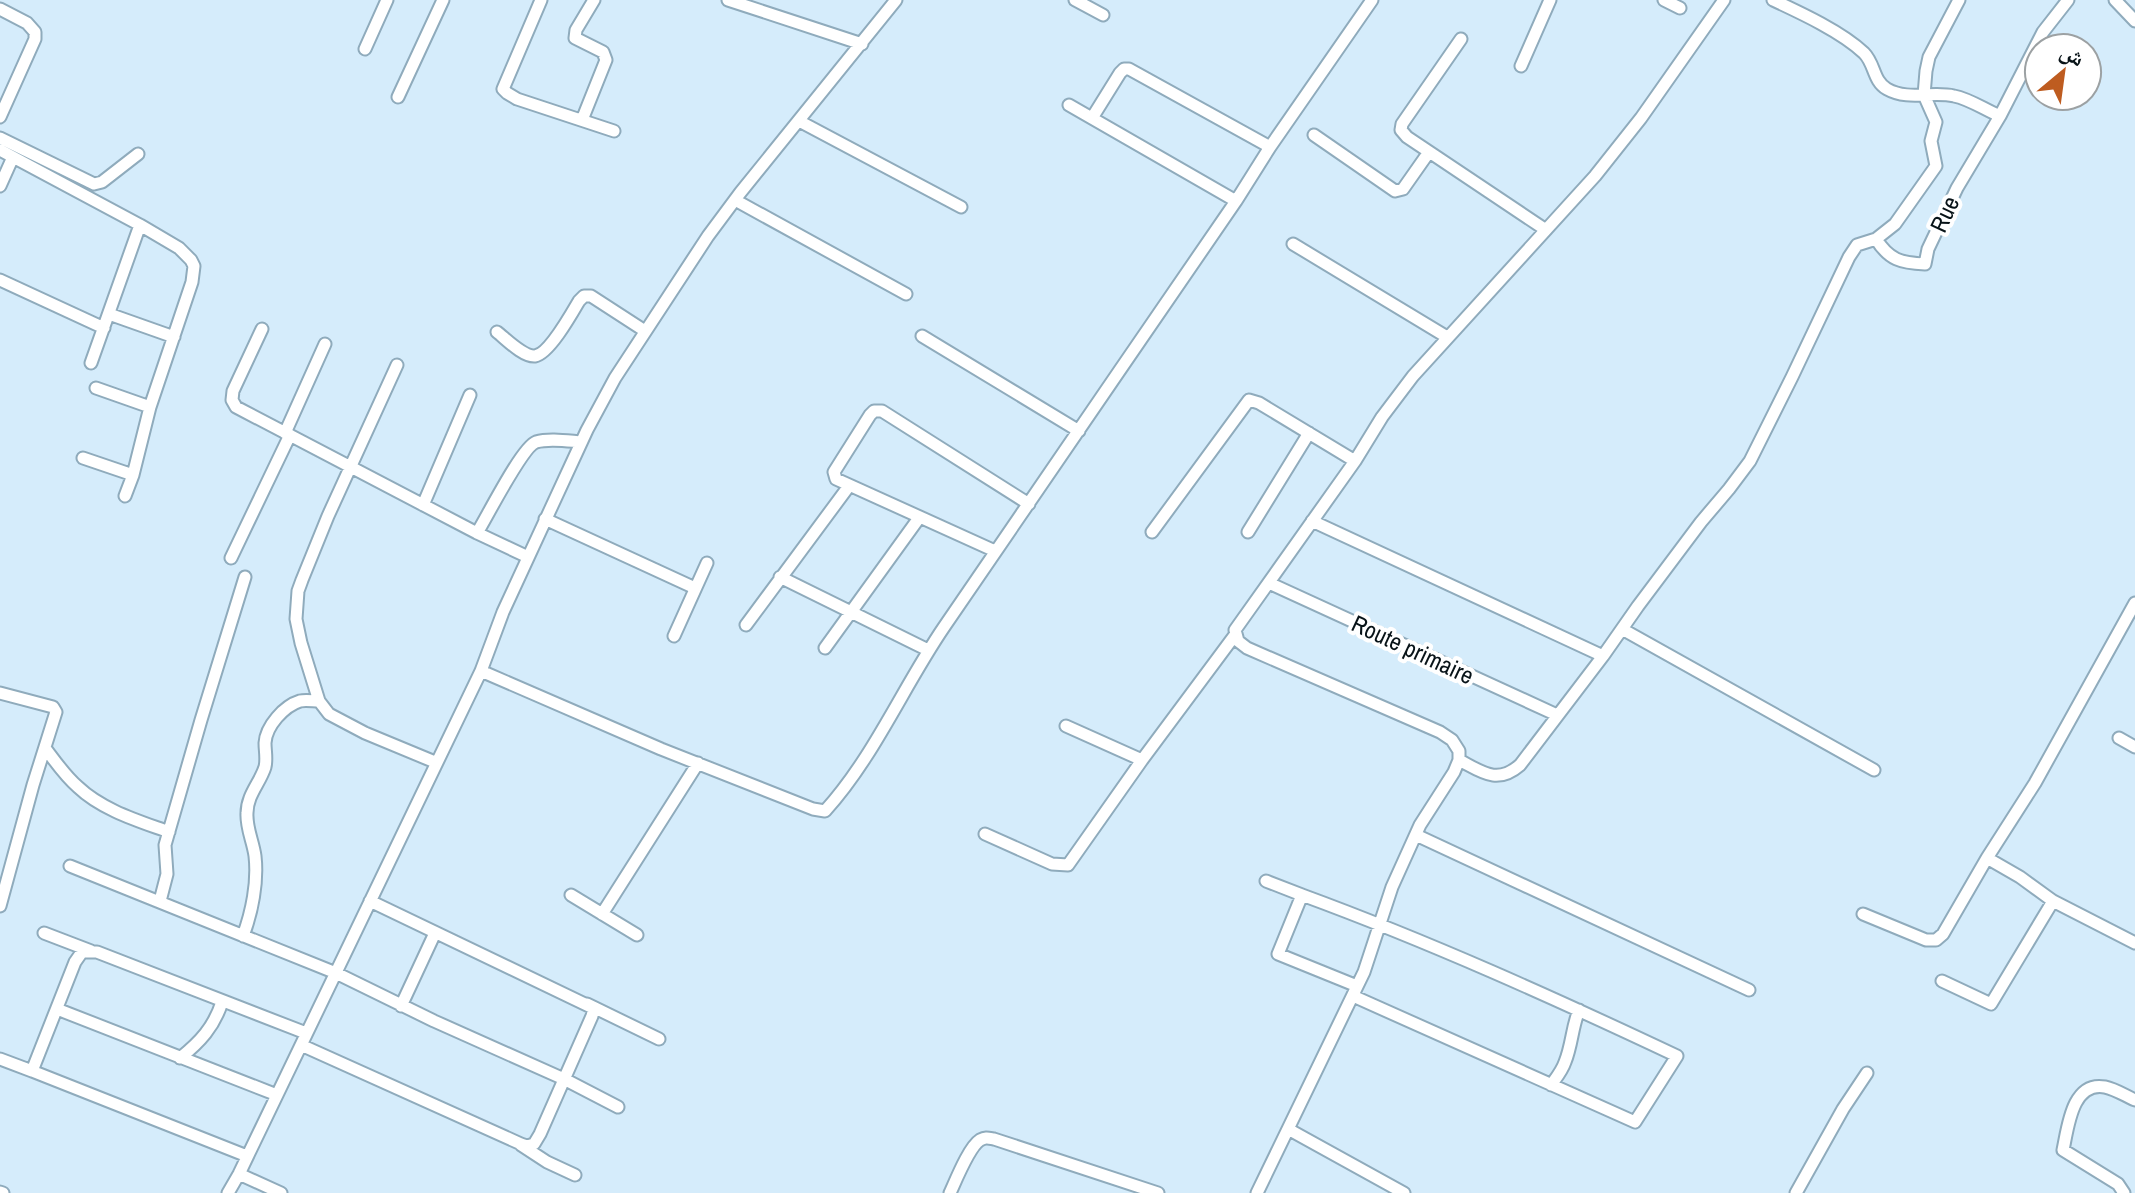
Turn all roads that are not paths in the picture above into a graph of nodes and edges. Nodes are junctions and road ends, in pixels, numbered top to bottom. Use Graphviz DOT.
graph roads {
  1 [pos="387,0"];
  2 [pos="443,0"];
  3 [pos="541,0"];
  4 [pos="594,0"];
  5 [pos="728,0"];
  6 [pos="896,0"];
  7 [pos="1075,0"];
  8 [pos="1372,0"];
  9 [pos="1550,0"];
  10 [pos="1664,0"];
  11 [pos="1724,0"];
  12 [pos="1773,0"];
  13 [pos="1959,0"];
  14 [pos="2068,0"];
  15 [pos="2115,0"];
  16 [pos="1680,8"];
  17 [pos="0,9"];
  18 [pos="1103,15"];
  19 [pos="2135,21"];
  20 [pos="1461,39"];
  21 [pos="862,44"];
  22 [pos="365,49"];
  23 [pos="1521,66"];
  24 [pos="1924,95"];
  25 [pos="398,97"];
  26 [pos="1069,105"];
  27 [pos="2000,116"];
  28 [pos="0,117"];
  29 [pos="1092,118"];
  30 [pos="582,120"];
  31 [pos="799,121"];
  32 [pos="614,131"];
  33 [pos="1314,135"];
  34 [pos="0,138"];
  35 [pos="1270,147"];
  36 [pos="0,150"];
  37 [pos="1429,152"];
  38 [pos="138,154"];
  39 [pos="13,157"];
  40 [pos="0,186"];
  41 [pos="735,200"];
  42 [pos="1236,201"];
  43 [pos="961,207"];
  44 [pos="140,225"];
  45 [pos="1546,230"];
  46 [pos="1876,239"];
  47 [pos="1293,244"];
  48 [pos="0,280"];
  49 [pos="906,294"];
  50 [pos="109,314"];
  51 [pos="104,328"];
  52 [pos="262,329"];
  53 [pos="645,331"];
  54 [pos="497,332"];
  55 [pos="922,336"];
  56 [pos="174,337"];
  57 [pos="1447,337"];
  58 [pos="325,344"];
  59 [pos="91,363"];
  60 [pos="397,365"];
  61 [pos="96,388"];
  62 [pos="470,395"];
  63 [pos="150,407"];
  64 [pos="1079,431"];
  65 [pos="1309,433"];
  66 [pos="287,434"];
  67 [pos="581,442"];
  68 [pos="83,458"];
  69 [pos="1355,461"];
  70 [pos="351,467"];
  71 [pos="133,475"];
  72 [pos="849,486"];
  73 [pos="125,496"];
  74 [pos="1029,504"];
  75 [pos="423,505"];
  76 [pos="919,518"];
  77 [pos="545,519"];
  78 [pos="1312,521"];
  79 [pos="1152,532"];
  80 [pos="1248,532"];
  81 [pos="477,533"];
  82 [pos="995,551"];
  83 [pos="528,557"];
  84 [pos="231,558"];
  85 [pos="707,563"];
  86 [pos="245,577"];
  87 [pos="780,577"];
  88 [pos="1269,583"];
  89 [pos="695,588"];
  90 [pos="2135,603"];
  91 [pos="850,612"];
  92 [pos="746,625"];
  93 [pos="1622,629"];
  94 [pos="1235,635"];
  95 [pos="674,636"];
  96 [pos="825,648"];
  97 [pos="928,650"];
  98 [pos="1603,656"];
  99 [pos="481,671"];
  100 [pos="0,693"];
  101 [pos="319,701"];
  102 [pos="1557,715"];
  103 [pos="1066,726"];
  104 [pos="2119,738"];
  105 [pos="2135,747"];
  106 [pos="45,748"];
  107 [pos="1142,760"];
  108 [pos="1459,760"];
  109 [pos="435,762"];
  110 [pos="698,763"];
  111 [pos="1874,770"];
  112 [pos="169,832"];
  113 [pos="985,834"];
  114 [pos="1416,835"];
  115 [pos="1987,858"];
  116 [pos="70,866"];
  117 [pos="1266,881"];
  118 [pos="571,895"];
  119 [pos="1302,895"];
  120 [pos="160,901"];
  121 [pos="370,901"];
  122 [pos="2053,901"];
  123 [pos="0,906"];
  124 [pos="602,914"];
  125 [pos="1863,914"];
  126 [pos="1379,924"];
  127 [pos="44,933"];
  128 [pos="435,933"];
  129 [pos="637,935"];
  130 [pos="243,936"];
  131 [pos="2135,943"];
  132 [pos="91,951"];
  133 [pos="336,973"];
  134 [pos="1942,981"];
  135 [pos="1749,990"];
  136 [pos="1355,991"];
  137 [pos="222,1002"];
  138 [pos="583,1002"];
  139 [pos="401,1006"];
  140 [pos="57,1009"];
  141 [pos="1579,1010"];
  142 [pos="304,1039"];
  143 [pos="659,1039"];
  144 [pos="180,1058"];
  145 [pos="0,1059"];
  146 [pos="32,1071"];
  147 [pos="1867,1073"];
  148 [pos="564,1079"];
  149 [pos="1551,1085"];
  150 [pos="277,1095"];
  151 [pos="2135,1100"];
  152 [pos="618,1107"];
  153 [pos="1288,1129"];
  154 [pos="521,1144"];
  155 [pos="247,1156"];
  156 [pos="239,1174"];
  157 [pos="575,1175"];
  158 [pos="228,1193"];
  159 [pos="281,1193"];
  160 [pos="950,1193"];
  161 [pos="1158,1193"];
  162 [pos="1257,1193"];
  163 [pos="1404,1193"];
  164 [pos="1796,1193"];
  165 [pos="2124,1193"];
  1 -- 22 [label="street"];
  2 -- 25 [label="street"];
  3 -- 30 [label="street"];
  4 -- 30 [label="street"];
  5 -- 21 [label="street"];
  6 -- 21 [label="street"];
  7 -- 18 [label="street"];
  8 -- 35 [label="street"];
  9 -- 23 [label="street"];
  10 -- 16 [label="street"];
  11 -- 45 [label="street"];
  12 -- 24 [label="street"];
  13 -- 24 [label="street"];
  14 -- 27 [label="street, Rue"];
  15 -- 19 [label="street"];
  17 -- 28 [label="street"];
  20 -- 37 [label="street"];
  21 -- 31 [label="street"];
  24 -- 27 [label="street"];
  24 -- 46 [label="street"];
  26 -- 29 [label="street"];
  27 -- 46 [label="street, Rue"];
  29 -- 35 [label="street"];
  29 -- 42 [label="street"];
  30 -- 32 [label="street"];
  31 -- 41 [label="street"];
  31 -- 43 [label="street"];
  33 -- 37 [label="street"];
  34 -- 38 [label="street"];
  35 -- 42 [label="street"];
  36 -- 39 [label="street"];
  37 -- 45 [label="street"];
  39 -- 40 [label="street"];
  39 -- 44 [label="street"];
  41 -- 49 [label="street"];
  41 -- 53 [label="street"];
  42 -- 64 [label="street"];
  44 -- 50 [label="street"];
  44 -- 56 [label="street"];
  45 -- 57 [label="street"];
  46 -- 93 [label="street"];
  47 -- 57 [label="street"];
  48 -- 51 [label="street"];
  50 -- 51 [label="street"];
  50 -- 56 [label="street"];
  51 -- 59 [label="street"];
  52 -- 66 [label="street"];
  53 -- 54 [label="street"];
  53 -- 67 [label="street"];
  55 -- 64 [label="street"];
  56 -- 63 [label="street"];
  57 -- 69 [label="street"];
  58 -- 66 [label="street"];
  60 -- 70 [label="street"];
  61 -- 63 [label="street"];
  62 -- 75 [label="street"];
  63 -- 71 [label="street"];
  64 -- 74 [label="street"];
  65 -- 69 [label="street"];
  65 -- 79 [label="street"];
  65 -- 80 [label="street"];
  66 -- 70 [label="street"];
  66 -- 84 [label="street"];
  67 -- 77 [label="street"];
  67 -- 81 [label="street"];
  68 -- 71 [label="street"];
  69 -- 78 [label="street"];
  70 -- 75 [label="street"];
  70 -- 101 [label="street"];
  71 -- 73 [label="street"];
  72 -- 74 [label="street"];
  72 -- 76 [label="street"];
  72 -- 87 [label="street"];
  74 -- 82 [label="street"];
  75 -- 81 [label="street"];
  76 -- 82 [label="street"];
  76 -- 91 [label="street"];
  77 -- 83 [label="street"];
  77 -- 89 [label="street"];
  78 -- 88 [label="street"];
  78 -- 98 [label="street"];
  81 -- 83 [label="street"];
  82 -- 97 [label="street"];
  83 -- 99 [label="street"];
  85 -- 89 [label="street"];
  86 -- 112 [label="street"];
  87 -- 91 [label="street"];
  87 -- 92 [label="street"];
  88 -- 94 [label="street"];
  88 -- 102 [label="street, Route primaire"];
  89 -- 95 [label="street"];
  90 -- 115 [label="street"];
  91 -- 96 [label="street"];
  91 -- 97 [label="street"];
  93 -- 98 [label="street"];
  93 -- 111 [label="street"];
  94 -- 107 [label="street"];
  94 -- 108 [label="street"];
  97 -- 110 [label="street"];
  98 -- 102 [label="street"];
  99 -- 109 [label="street"];
  99 -- 110 [label="street"];
  100 -- 106 [label="street"];
  101 -- 109 [label="street"];
  101 -- 130 [label="street"];
  102 -- 108 [label="street"];
  103 -- 107 [label="street"];
  104 -- 105 [label="street"];
  106 -- 112 [label="street"];
  106 -- 123 [label="street"];
  107 -- 113 [label="street"];
  108 -- 114 [label="street"];
  109 -- 121 [label="street"];
  110 -- 124 [label="street"];
  112 -- 120 [label="street"];
  114 -- 126 [label="street"];
  114 -- 135 [label="street"];
  115 -- 122 [label="street"];
  115 -- 125 [label="street"];
  116 -- 120 [label="street"];
  117 -- 119 [label="street"];
  118 -- 124 [label="street"];
  119 -- 126 [label="street"];
  119 -- 136 [label="street"];
  120 -- 130 [label="street"];
  121 -- 128 [label="street"];
  121 -- 133 [label="street"];
  122 -- 131 [label="street"];
  122 -- 134 [label="street"];
  124 -- 129 [label="street"];
  126 -- 136 [label="street"];
  126 -- 141 [label="street"];
  127 -- 132 [label="street"];
  128 -- 138 [label="street"];
  128 -- 139 [label="street"];
  130 -- 133 [label="street"];
  132 -- 137 [label="street"];
  132 -- 140 [label="street"];
  133 -- 139 [label="street"];
  133 -- 142 [label="street"];
  136 -- 149 [label="street"];
  136 -- 153 [label="street"];
  137 -- 142 [label="street"];
  137 -- 144 [label="street"];
  138 -- 143 [label="street"];
  138 -- 148 [label="street"];
  139 -- 148 [label="street"];
  140 -- 144 [label="street"];
  140 -- 146 [label="street"];
  141 -- 149 [label="street"];
  141 -- 149 [label="street"];
  142 -- 150 [label="street"];
  142 -- 154 [label="street"];
  144 -- 150 [label="street"];
  145 -- 146 [label="street"];
  146 -- 155 [label="street"];
  147 -- 164 [label="street"];
  148 -- 152 [label="street"];
  148 -- 154 [label="street"];
  150 -- 155 [label="street"];
  151 -- 165 [label="street"];
  153 -- 162 [label="street"];
  153 -- 163 [label="street"];
  154 -- 157 [label="street"];
  155 -- 156 [label="street"];
  156 -- 158 [label="street"];
  156 -- 159 [label="street"];
  160 -- 161 [label="street"];
}
